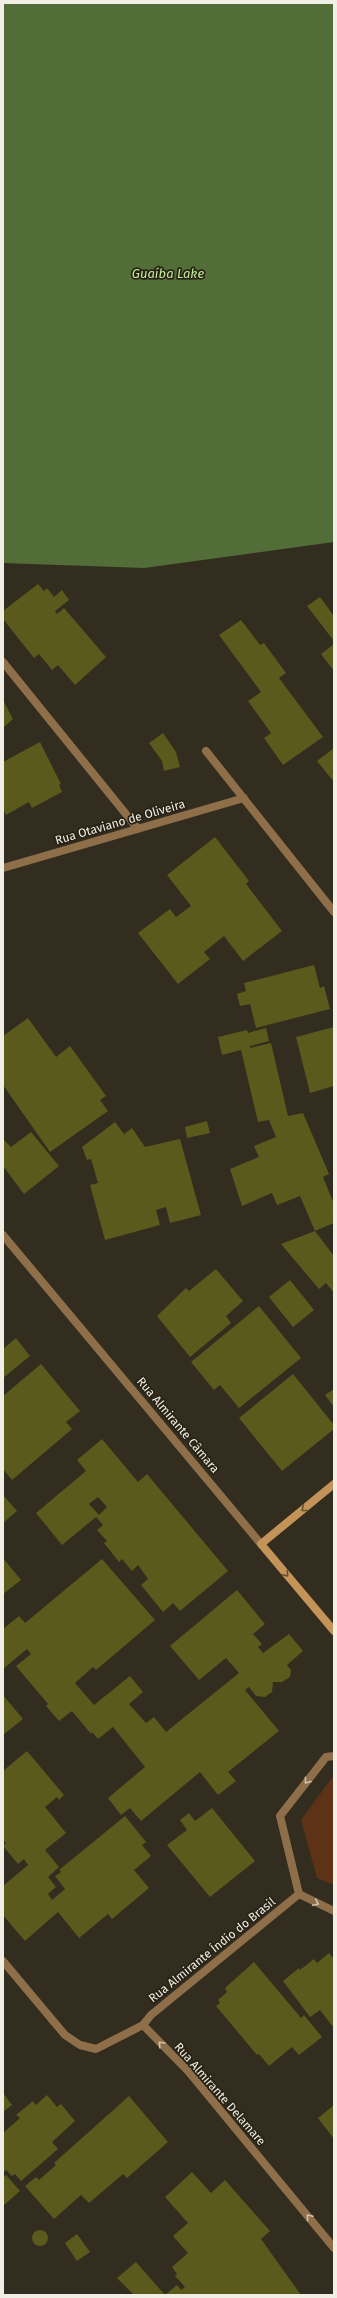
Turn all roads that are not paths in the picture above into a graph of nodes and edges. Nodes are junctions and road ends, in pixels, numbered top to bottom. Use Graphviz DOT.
graph roads {
  1 [pos="3,662"];
  2 [pos="206,751"];
  3 [pos="244,798"];
  4 [pos="138,829"];
  5 [pos="3,868"];
  6 [pos="334,912"];
  7 [pos="3,1235"];
  8 [pos="334,1484"];
  9 [pos="261,1544"];
  10 [pos="334,1631"];
  11 [pos="334,1756"];
  12 [pos="298,1894"];
  13 [pos="334,1911"];
  14 [pos="3,1961"];
  15 [pos="143,2025"];
  16 [pos="334,2248"];
  1 -- 4 [label="street"];
  2 -- 3 [label="street"];
  3 -- 4 [label="street, Rua Otaviano de Oliveira"];
  3 -- 6 [label="street"];
  4 -- 5 [label="street, Rua Otaviano de Oliveira"];
  7 -- 9 [label="street, Rua Almirante Câmara"];
  8 -- 9 [label="street, one-way"];
  9 -- 10 [label="street, Rua Almirante Câmara, one-way"];
  11 -- 12 [label="street, one-way"];
  12 -- 13 [label="street, one-way"];
  12 -- 15 [label="street, Rua Almirante Índio do Brasil"];
  14 -- 15 [label="street"];
  16 -- 15 [label="street, Rua Almirante Delamare, one-way"];
}
